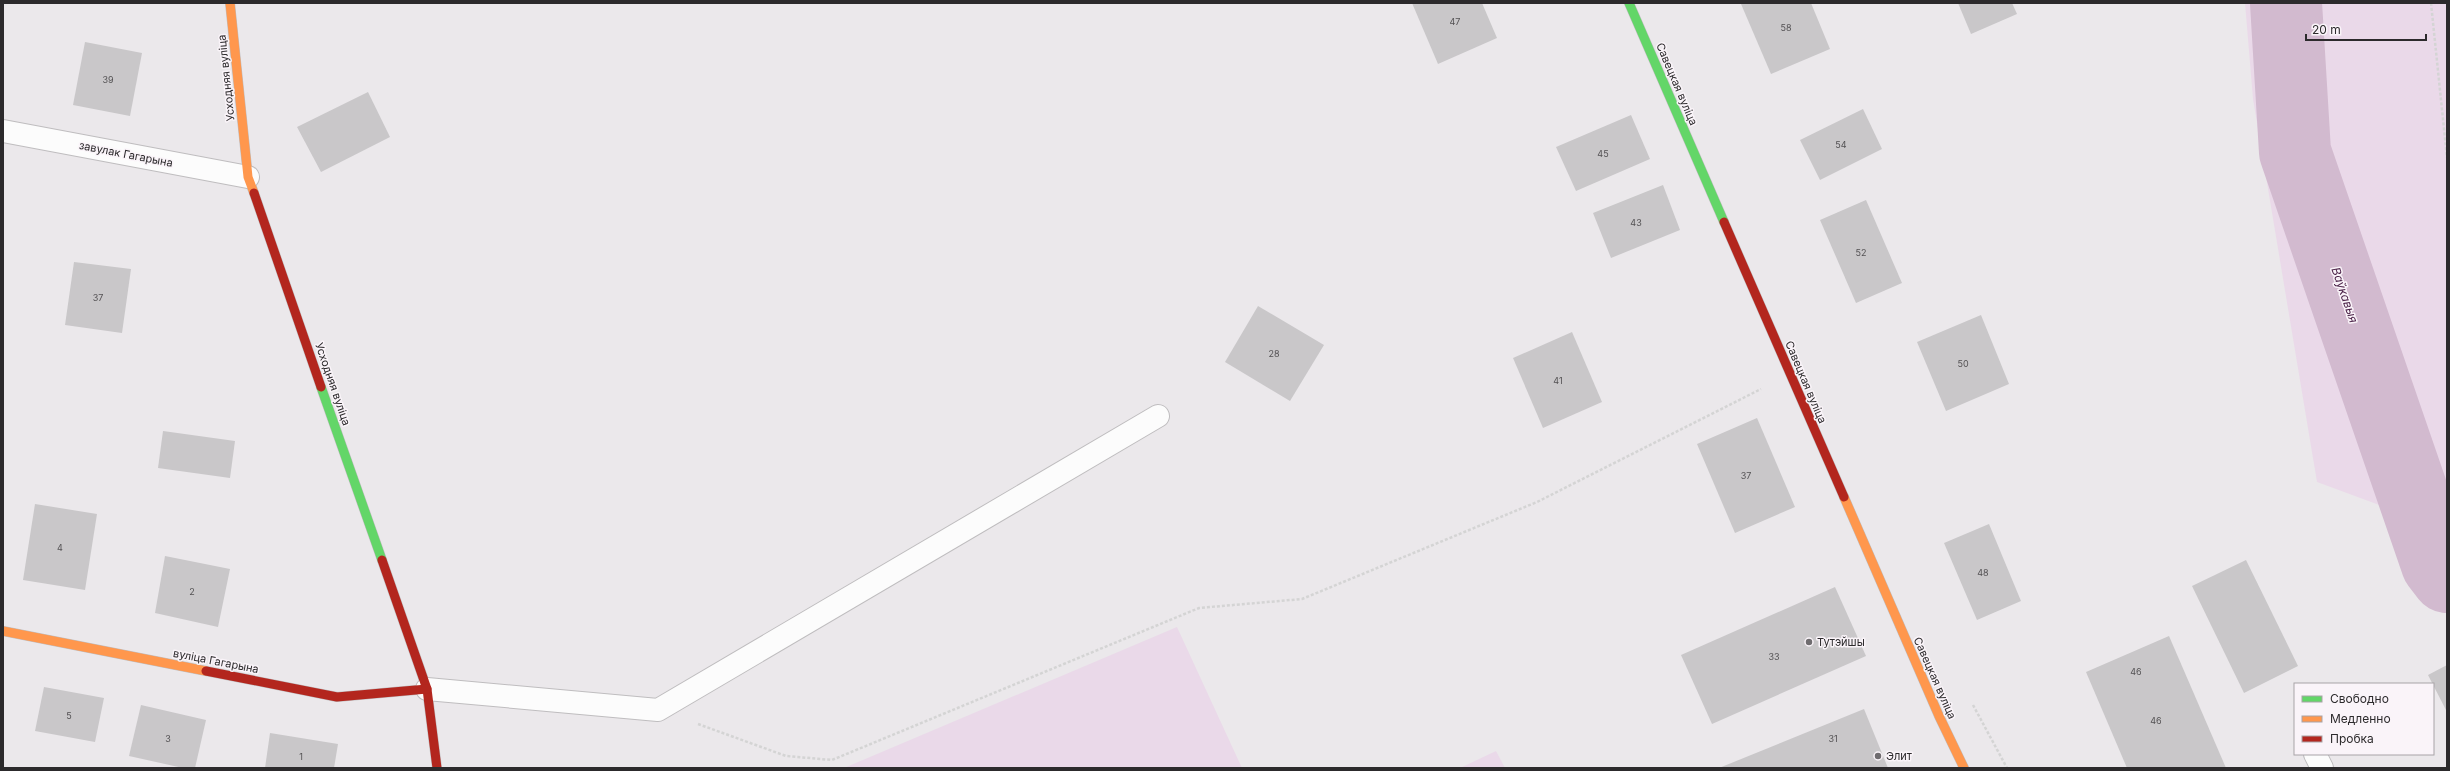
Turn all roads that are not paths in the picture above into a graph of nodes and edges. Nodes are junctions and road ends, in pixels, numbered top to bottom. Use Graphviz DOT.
graph roads {
  1 [pos="230,3"];
  2 [pos="1629,3"];
  3 [pos="3,131"];
  4 [pos="248,176"];
  5 [pos="1158,416"];
  6 [pos="3,631"];
  7 [pos="427,689"];
  8 [pos="2316,755"];
  9 [pos="437,768"];
  10 [pos="1964,768"];
  11 [pos="2322,768"];
  1 -- 4 [label="street, Усходняя вуліца"];
  2 -- 10 [label="street, Савецкая вуліца"];
  3 -- 4 [label="street, завулак Гагарына"];
  4 -- 7 [label="street, Усходняя вуліца"];
  5 -- 7 [label="street"];
  6 -- 7 [label="street, вуліца Гагарына"];
  7 -- 9 [label="street, Усходняя вуліца"];
  8 -- 11 [label="street"];
}
